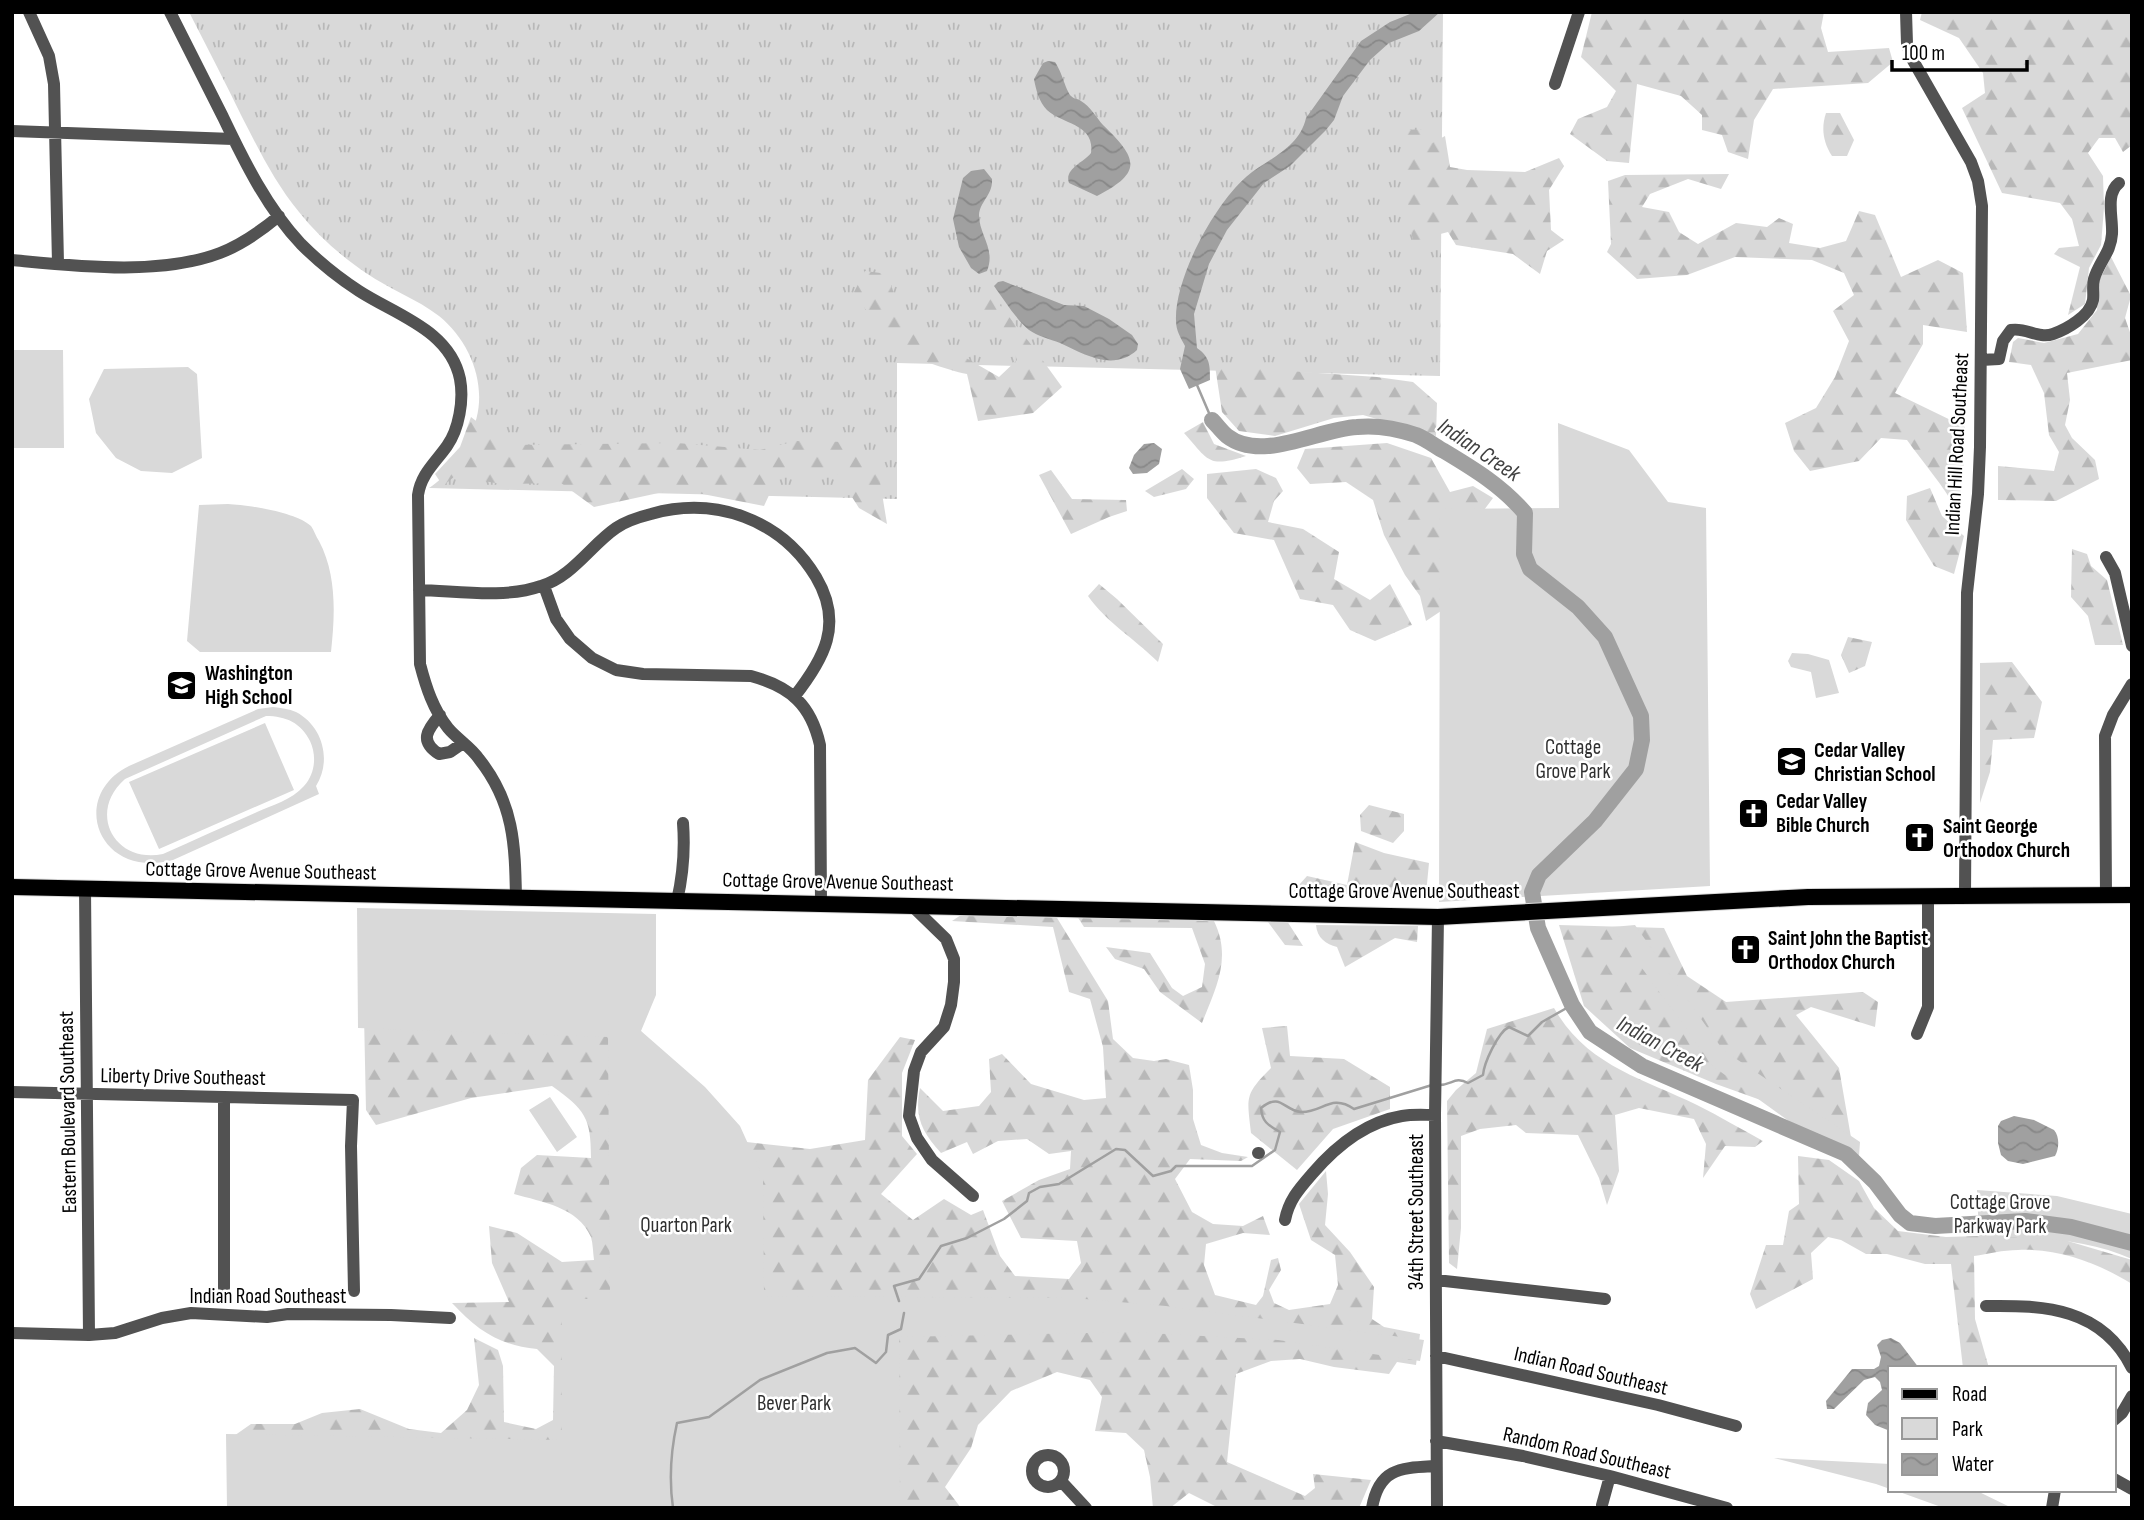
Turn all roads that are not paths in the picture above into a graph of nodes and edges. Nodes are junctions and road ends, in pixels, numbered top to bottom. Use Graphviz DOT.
graph roads {
  1 [pos="29,12"];
  2 [pos="170,12"];
  3 [pos="1579,12"];
  4 [pos="1906,12"];
  5 [pos="1555,84"];
  6 [pos="12,131"];
  7 [pos="57,133"];
  8 [pos="233,139"];
  9 [pos="2119,183"];
  10 [pos="279,216"];
  11 [pos="12,260"];
  12 [pos="58,263"];
  13 [pos="1981,360"];
  14 [pos="2105,557"];
  15 [pos="544,586"];
  16 [pos="419,590"];
  17 [pos="2132,646"];
  18 [pos="2132,684"];
  19 [pos="794,697"];
  20 [pos="440,715"];
  21 [pos="463,743"];
  22 [pos="683,823"];
  23 [pos="12,887"];
  24 [pos="85,888"];
  25 [pos="1928,895"];
  26 [pos="1965,895"];
  27 [pos="2106,895"];
  28 [pos="2132,895"];
  29 [pos="516,898"];
  30 [pos="677,901"];
  31 [pos="821,904"];
  32 [pos="910,904"];
  33 [pos="1438,917"];
  34 [pos="1917,1034"];
  35 [pos="12,1092"];
  36 [pos="87,1093"];
  37 [pos="224,1097"];
  38 [pos="1435,1115"];
  39 [pos="973,1196"];
  40 [pos="1284,1220"];
  41 [pos="1436,1280"];
  42 [pos="223,1288"];
  43 [pos="354,1291"];
  44 [pos="1605,1298"];
  45 [pos="1986,1306"];
  46 [pos="450,1318"];
  47 [pos="12,1333"];
  48 [pos="89,1335"];
  49 [pos="1436,1356"];
  50 [pos="2132,1368"];
  51 [pos="2132,1396"];
  52 [pos="2116,1418"];
  53 [pos="1736,1426"];
  54 [pos="1436,1441"];
  55 [pos="1436,1466"];
  56 [pos="1610,1476"];
  57 [pos="2116,1480"];
  58 [pos="1061,1481"];
  59 [pos="2132,1489"];
  60 [pos="1600,1507"];
  61 [pos="1086,1508"];
  62 [pos="1372,1508"];
  63 [pos="1437,1508"];
  64 [pos="1727,1508"];
  1 -- 7 [label="street"];
  2 -- 8 [label="street"];
  3 -- 5 [label="street"];
  4 -- 13 [label="street, Indian Hill Road Southeast"];
  6 -- 7 [label="street"];
  7 -- 8 [label="street"];
  7 -- 12 [label="street"];
  8 -- 10 [label="street"];
  9 -- 13 [label="street"];
  10 -- 12 [label="street"];
  10 -- 16 [label="street"];
  11 -- 12 [label="street"];
  13 -- 26 [label="street, Indian Hill Road Southeast"];
  14 -- 17 [label="street"];
  15 -- 16 [label="street"];
  15 -- 19 [label="street"];
  15 -- 19 [label="street"];
  16 -- 20 [label="street"];
  18 -- 27 [label="street"];
  19 -- 31 [label="street"];
  20 -- 21 [label="street"];
  20 -- 21 [label="street"];
  21 -- 29 [label="street"];
  22 -- 30 [label="street"];
  23 -- 24 [label="main road, Cottage Grove Avenue Southeast"];
  24 -- 29 [label="main road, Cottage Grove Avenue Southeast"];
  24 -- 36 [label="street, Eastern Boulevard Southeast"];
  25 -- 26 [label="main road, Cottage Grove Avenue Southeast"];
  25 -- 33 [label="main road, Cottage Grove Avenue Southeast"];
  25 -- 34 [label="street"];
  26 -- 27 [label="main road, Cottage Grove Avenue Southeast"];
  27 -- 28 [label="main road, Cottage Grove Avenue Southeast"];
  29 -- 30 [label="main road, Cottage Grove Avenue Southeast"];
  30 -- 31 [label="main road, Cottage Grove Avenue Southeast"];
  31 -- 32 [label="main road, Cottage Grove Avenue Southeast"];
  32 -- 33 [label="main road, Cottage Grove Avenue Southeast"];
  32 -- 39 [label="street"];
  33 -- 38 [label="street, 34th Street Southeast"];
  35 -- 36 [label="street, Liberty Drive Southeast"];
  36 -- 37 [label="street, Liberty Drive Southeast"];
  36 -- 48 [label="street, Eastern Boulevard Southeast"];
  37 -- 42 [label="street"];
  37 -- 43 [label="street, Liberty Drive Southeast"];
  38 -- 40 [label="street"];
  38 -- 41 [label="street, 34th Street Southeast"];
  41 -- 44 [label="street"];
  41 -- 49 [label="street, 34th Street Southeast"];
  45 -- 50 [label="street"];
  46 -- 48 [label="street, Indian Road Southeast"];
  47 -- 48 [label="street, Indian Road Southeast"];
  49 -- 53 [label="street, Indian Road Southeast"];
  49 -- 54 [label="street, 34th Street Southeast"];
  51 -- 52 [label="street"];
  54 -- 55 [label="street, 34th Street Southeast"];
  54 -- 56 [label="street, Random Road Southeast"];
  55 -- 62 [label="street"];
  55 -- 63 [label="street, 34th Street Southeast"];
  56 -- 60 [label="street"];
  56 -- 64 [label="street, Random Road Southeast"];
  57 -- 59 [label="street"];
  58 -- 61 [label="street"];
}
